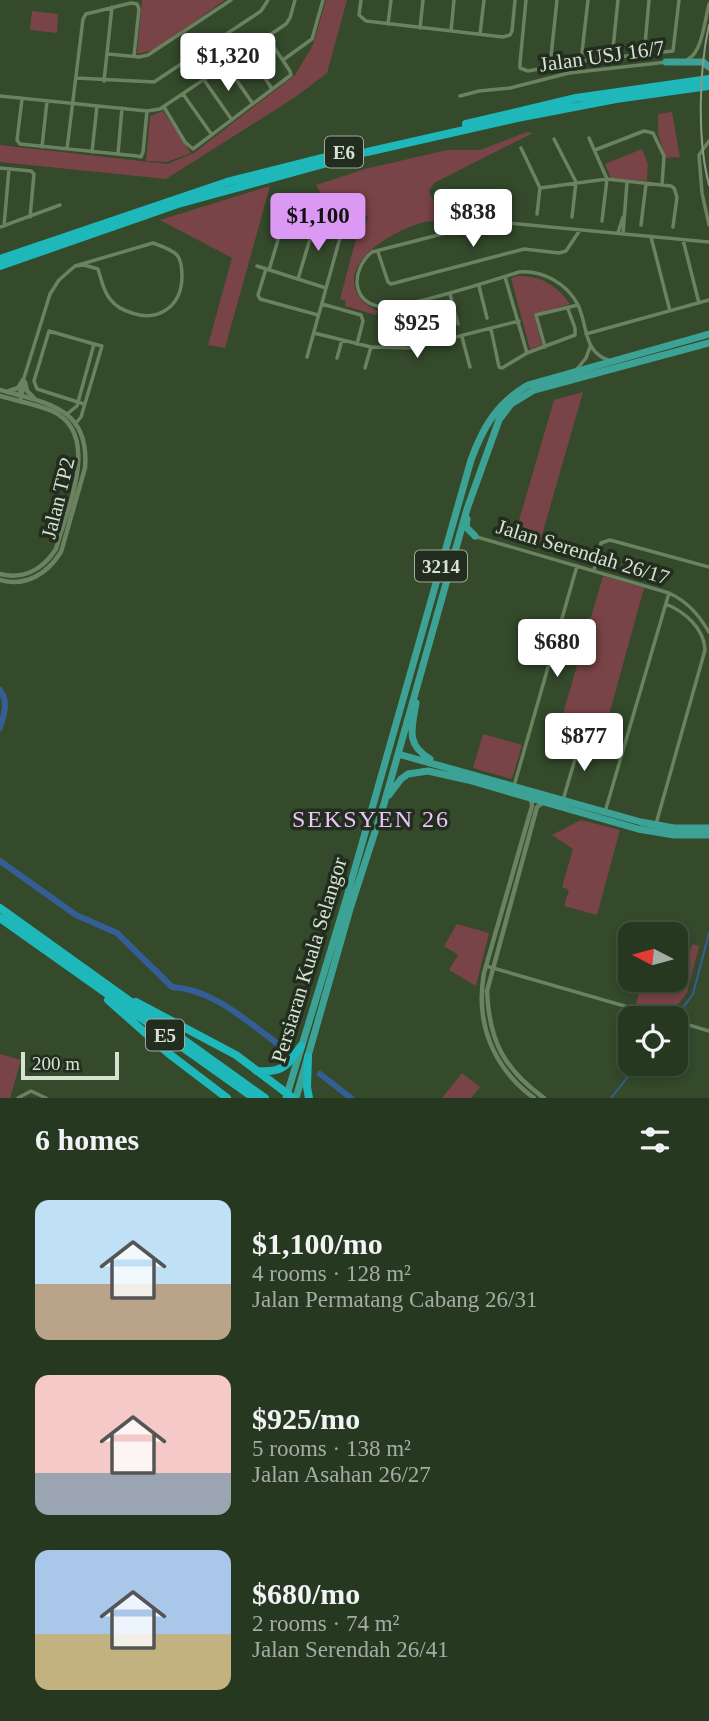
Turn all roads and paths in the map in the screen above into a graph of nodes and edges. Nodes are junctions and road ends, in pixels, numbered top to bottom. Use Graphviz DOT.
graph roads {
  1 [pos="231,0"];
  2 [pos="268,0"];
  3 [pos="295,0"];
  4 [pos="323,0"];
  5 [pos="360,0"];
  6 [pos="391,0"];
  7 [pos="423,0"];
  8 [pos="454,0"];
  9 [pos="484,0"];
  10 [pos="515,0"];
  11 [pos="526,0"];
  12 [pos="557,0"];
  13 [pos="588,0"];
  14 [pos="618,0"];
  15 [pos="649,0"];
  16 [pos="680,0"];
  17 [pos="709,5"];
  18 [pos="112,7"];
  19 [pos="388,24"];
  20 [pos="421,28"];
  21 [pos="451,31"];
  22 [pos="480,34"];
  23 [pos="267,37"];
  24 [pos="247,50"];
  25 [pos="108,54"];
  26 [pos="134,56"];
  27 [pos="643,56"];
  28 [pos="612,58"];
  29 [pos="282,60"];
  30 [pos="581,61"];
  31 [pos="666,62"];
  32 [pos="226,65"];
  33 [pos="550,66"];
  34 [pos="709,67"];
  35 [pos="76,78"];
  36 [pos="709,79"];
  37 [pos="104,80"];
  38 [pos="204,80"];
  39 [pos="697,84"];
  40 [pos="709,86"];
  41 [pos="272,89"];
  42 [pos="183,94"];
  43 [pos="0,96"];
  44 [pos="460,96"];
  45 [pos="22,98"];
  46 [pos="47,101"];
  47 [pos="73,103"];
  48 [pos="253,104"];
  49 [pos="97,106"];
  50 [pos="164,107"];
  51 [pos="122,108"];
  52 [pos="147,111"];
  53 [pos="232,120"];
  54 [pos="212,135"];
  55 [pos="589,138"];
  56 [pos="554,139"];
  57 [pos="709,141"];
  58 [pos="42,147"];
  59 [pos="521,148"];
  60 [pos="67,149"];
  61 [pos="595,150"];
  62 [pos="92,152"];
  63 [pos="118,155"];
  64 [pos="0,168"];
  65 [pos="9,169"];
  66 [pos="607,179"];
  67 [pos="576,182"];
  68 [pos="626,182"];
  69 [pos="646,184"];
  70 [pos="662,185"];
  71 [pos="540,188"];
  72 [pos="290,200"];
  73 [pos="60,205"];
  74 [pos="287,211"];
  75 [pos="537,214"];
  76 [pos="30,217"];
  77 [pos="572,217"];
  78 [pos="316,219"];
  79 [pos="602,221"];
  80 [pos="641,225"];
  81 [pos="709,225"];
  82 [pos="2,226"];
  83 [pos="674,227"];
  84 [pos="343,228"];
  85 [pos="580,230"];
  86 [pos="362,232"];
  87 [pos="621,234"];
  88 [pos="651,237"];
  89 [pos="683,240"];
  90 [pos="709,242"];
  91 [pos="378,252"];
  92 [pos="105,256"];
  93 [pos="0,259"];
  94 [pos="0,266"];
  95 [pos="75,266"];
  96 [pos="257,266"];
  97 [pos="98,269"];
  98 [pos="268,270"];
  99 [pos="505,276"];
  100 [pos="298,279"];
  101 [pos="479,286"];
  102 [pos="326,288"];
  103 [pos="450,294"];
  104 [pos="709,300"];
  105 [pos="420,301"];
  106 [pos="699,303"];
  107 [pos="322,304"];
  108 [pos="578,305"];
  109 [pos="569,309"];
  110 [pos="670,311"];
  111 [pos="318,315"];
  112 [pos="394,316"];
  113 [pos="487,318"];
  114 [pos="519,321"];
  115 [pos="458,324"];
  116 [pos="491,329"];
  117 [pos="314,333"];
  118 [pos="430,333"];
  119 [pos="586,334"];
  120 [pos="709,334"];
  121 [pos="462,337"];
  122 [pos="342,340"];
  123 [pos="94,344"];
  124 [pos="357,344"];
  125 [pos="709,344"];
  126 [pos="545,346"];
  127 [pos="590,346"];
  128 [pos="371,347"];
  129 [pos="404,348"];
  130 [pos="527,353"];
  131 [pos="307,357"];
  132 [pos="337,358"];
  133 [pos="610,360"];
  134 [pos="365,368"];
  135 [pos="470,368"];
  136 [pos="576,371"];
  137 [pos="24,381"];
  138 [pos="0,392"];
  139 [pos="19,398"];
  140 [pos="36,399"];
  141 [pos="78,401"];
  142 [pos="84,404"];
  143 [pos="67,414"];
  144 [pos="76,424"];
  145 [pos="485,463"];
  146 [pos="475,536"];
  147 [pos="457,545"];
  148 [pos="577,565"];
  149 [pos="709,567"];
  150 [pos="594,570"];
  151 [pos="0,574"];
  152 [pos="0,579"];
  153 [pos="669,593"];
  154 [pos="666,604"];
  155 [pos="709,632"];
  156 [pos="421,671"];
  157 [pos="581,739"];
  158 [pos="398,754"];
  159 [pos="438,764"];
  160 [pos="514,786"];
  161 [pos="530,797"];
  162 [pos="563,800"];
  163 [pos="544,801"];
  164 [pos="384,804"];
  165 [pos="605,812"];
  166 [pos="656,825"];
  167 [pos="709,828"];
  168 [pos="709,835"];
  169 [pos="346,901"];
  170 [pos="0,908"];
  171 [pos="0,918"];
  172 [pos="489,967"];
  173 [pos="76,973"];
  174 [pos="114,992"];
  175 [pos="624,1006"];
  176 [pos="688,1025"];
  177 [pos="709,1031"];
  178 [pos="495,1037"];
  179 [pos="488,1040"];
  180 [pos="301,1046"];
  181 [pos="308,1057"];
  182 [pos="257,1071"];
  183 [pos="290,1097"];
  184 [pos="19,1098"];
  185 [pos="46,1098"];
  186 [pos="227,1098"];
  187 [pos="254,1098"];
  188 [pos="265,1098"];
  189 [pos="309,1098"];
  190 [pos="534,1098"];
  191 [pos="544,1098"];
  1 -- 26 [label="street"];
  2 -- 37 [label="street"];
  3 -- 23 [label="street"];
  4 -- 29 [label="street"];
  5 -- 19 [label="street"];
  6 -- 19 [label="street"];
  7 -- 20 [label="street"];
  8 -- 21 [label="street"];
  9 -- 22 [label="street"];
  10 -- 22 [label="street"];
  11 -- 33 [label="street"];
  12 -- 33 [label="street"];
  13 -- 30 [label="street"];
  14 -- 28 [label="street"];
  15 -- 27 [label="street"];
  16 -- 27 [label="street"];
  17 -- 31 [label="street, Jalan USJ 16/7"];
  18 -- 25 [label="street"];
  18 -- 26 [label="street"];
  18 -- 35 [label="street"];
  19 -- 20 [label="street"];
  20 -- 21 [label="street"];
  21 -- 22 [label="street"];
  23 -- 24 [label="street"];
  23 -- 29 [label="street"];
  24 -- 32 [label="street"];
  24 -- 41 [label="street"];
  25 -- 26 [label="street"];
  25 -- 37 [label="street"];
  27 -- 28 [label="street"];
  28 -- 30 [label="street"];
  29 -- 41 [label="street"];
  30 -- 33 [label="street"];
  31 -- 34 [label="main road"];
  31 -- 44 [label="street, Jalan USJ 16/7"];
  32 -- 38 [label="street"];
  32 -- 48 [label="street"];
  35 -- 37 [label="street"];
  35 -- 47 [label="street"];
  36 -- 39 [label="highway, E6"];
  38 -- 42 [label="street"];
  38 -- 53 [label="street"];
  39 -- 40 [label="highway, E6"];
  39 -- 93 [label="highway, E6"];
  39 -- 94 [label="highway, E6"];
  41 -- 48 [label="street"];
  42 -- 50 [label="street"];
  42 -- 54 [label="street"];
  43 -- 45 [label="street"];
  45 -- 46 [label="street"];
  45 -- 58 [label="street"];
  46 -- 47 [label="street"];
  46 -- 58 [label="street"];
  47 -- 49 [label="street"];
  47 -- 60 [label="street"];
  48 -- 53 [label="street"];
  49 -- 51 [label="street"];
  49 -- 62 [label="street"];
  50 -- 52 [label="street"];
  50 -- 54 [label="street"];
  51 -- 52 [label="street"];
  51 -- 63 [label="street"];
  52 -- 63 [label="street"];
  53 -- 54 [label="street"];
  55 -- 61 [label="street"];
  56 -- 67 [label="street"];
  57 -- 81 [label="street"];
  58 -- 60 [label="street"];
  59 -- 71 [label="street"];
  60 -- 62 [label="street"];
  61 -- 66 [label="street"];
  61 -- 70 [label="street"];
  62 -- 63 [label="street"];
  64 -- 65 [label="street"];
  65 -- 76 [label="street"];
  65 -- 82 [label="street"];
  66 -- 67 [label="street"];
  66 -- 68 [label="street"];
  66 -- 79 [label="street"];
  67 -- 71 [label="street"];
  67 -- 77 [label="street"];
  68 -- 69 [label="street"];
  68 -- 87 [label="street"];
  69 -- 70 [label="street"];
  69 -- 80 [label="street"];
  70 -- 83 [label="street"];
  71 -- 75 [label="street"];
  72 -- 74 [label="street"];
  73 -- 76 [label="street"];
  74 -- 78 [label="street"];
  74 -- 98 [label="street"];
  76 -- 82 [label="street"];
  78 -- 84 [label="street"];
  78 -- 100 [label="street"];
  84 -- 86 [label="street"];
  84 -- 102 [label="street"];
  85 -- 87 [label="street"];
  85 -- 91 [label="street"];
  85 -- 91 [label="street"];
  87 -- 88 [label="street"];
  88 -- 89 [label="street"];
  88 -- 110 [label="street"];
  89 -- 90 [label="street"];
  89 -- 106 [label="street"];
  91 -- 105 [label="street"];
  92 -- 95 [label="street"];
  92 -- 97 [label="street"];
  92 -- 97 [label="street"];
  95 -- 97 [label="street"];
  95 -- 137 [label="street"];
  96 -- 98 [label="street"];
  98 -- 100 [label="street"];
  98 -- 111 [label="street"];
  99 -- 101 [label="street"];
  99 -- 108 [label="street"];
  99 -- 114 [label="street"];
  100 -- 102 [label="street"];
  101 -- 103 [label="street"];
  101 -- 113 [label="street"];
  102 -- 107 [label="street"];
  103 -- 105 [label="street"];
  103 -- 115 [label="street"];
  104 -- 106 [label="street"];
  105 -- 118 [label="street"];
  106 -- 110 [label="street"];
  107 -- 111 [label="street"];
  107 -- 124 [label="street"];
  108 -- 109 [label="street"];
  108 -- 119 [label="street"];
  109 -- 126 [label="street"];
  109 -- 126 [label="street"];
  110 -- 119 [label="street"];
  111 -- 117 [label="street"];
  112 -- 129 [label="street"];
  114 -- 116 [label="street"];
  114 -- 130 [label="street"];
  116 -- 121 [label="street"];
  116 -- 130 [label="street"];
  117 -- 122 [label="street"];
  117 -- 131 [label="street"];
  119 -- 127 [label="street"];
  120 -- 133 [label="main road, Persiaran Kuala Selangor / 3214"];
  121 -- 129 [label="street"];
  121 -- 135 [label="street"];
  122 -- 124 [label="street"];
  122 -- 132 [label="street"];
  123 -- 141 [label="street"];
  123 -- 141 [label="street"];
  123 -- 142 [label="street"];
  124 -- 128 [label="street"];
  125 -- 145 [label="main road, Persiaran Kuala Selangor / 3214"];
  126 -- 130 [label="street"];
  127 -- 133 [label="street"];
  127 -- 136 [label="street"];
  128 -- 129 [label="street"];
  128 -- 134 [label="street"];
  133 -- 136 [label="main road, Persiaran Kuala Selangor / 3214"];
  136 -- 169 [label="main road, Persiaran Kuala Selangor / 3214"];
  137 -- 138 [label="street"];
  137 -- 139 [label="street"];
  137 -- 140 [label="street"];
  138 -- 139 [label="street, Jalan TP2"];
  139 -- 140 [label="street, Jalan TP2"];
  139 -- 151 [label="street, Jalan TP2"];
  140 -- 143 [label="street, Jalan TP2"];
  141 -- 142 [label="street"];
  141 -- 143 [label="street"];
  142 -- 144 [label="street"];
  143 -- 144 [label="street, Jalan TP2"];
  144 -- 152 [label="street, Jalan TP2"];
  145 -- 146 [label="main road"];
  145 -- 147 [label="main road, Persiaran Kuala Selangor / 3214"];
  146 -- 147 [label="main road"];
  146 -- 148 [label="street, Jalan Serendah 26/17"];
  147 -- 156 [label="main road, Persiaran Kuala Selangor / 3214"];
  148 -- 150 [label="street, Jalan Serendah 26/17"];
  148 -- 160 [label="street"];
  149 -- 150 [label="street"];
  150 -- 153 [label="street, Jalan Serendah 26/17"];
  153 -- 154 [label="street"];
  153 -- 155 [label="street, Jalan Serendah 26/17"];
  154 -- 165 [label="street"];
  154 -- 166 [label="street"];
  156 -- 158 [label="main road, Persiaran Kuala Selangor / 3214"];
  156 -- 159 [label="main road"];
  157 -- 162 [label="street"];
  158 -- 159 [label="main road"];
  158 -- 164 [label="main road, Persiaran Kuala Selangor / 3214"];
  158 -- 169 [label="main road"];
  159 -- 160 [label="main road"];
  160 -- 162 [label="main road"];
  161 -- 163 [label="main road"];
  161 -- 164 [label="main road"];
  161 -- 172 [label="street"];
  162 -- 165 [label="main road"];
  163 -- 168 [label="main road"];
  163 -- 172 [label="street"];
  164 -- 181 [label="main road, Persiaran Kuala Selangor / 3214"];
  165 -- 166 [label="main road"];
  166 -- 167 [label="main road"];
  169 -- 180 [label="main road, Persiaran Kuala Selangor / 3214"];
  170 -- 174 [label="highway, E5"];
  171 -- 173 [label="highway, E5"];
  172 -- 175 [label="street"];
  172 -- 178 [label="street"];
  172 -- 179 [label="street"];
  173 -- 186 [label="highway"];
  173 -- 187 [label="highway, E5"];
  174 -- 182 [label="highway"];
  174 -- 188 [label="highway, E5"];
  176 -- 177 [label="street"];
  178 -- 179 [label="street"];
  178 -- 191 [label="street"];
  179 -- 190 [label="street"];
  180 -- 182 [label="highway"];
  180 -- 183 [label="main road, Persiaran Kuala Selangor / 3214"];
  181 -- 183 [label="main road, Persiaran Kuala Selangor / 3214"];
  181 -- 189 [label="highway"];
  182 -- 183 [label="highway"];
  184 -- 185 [label="street"];
}
